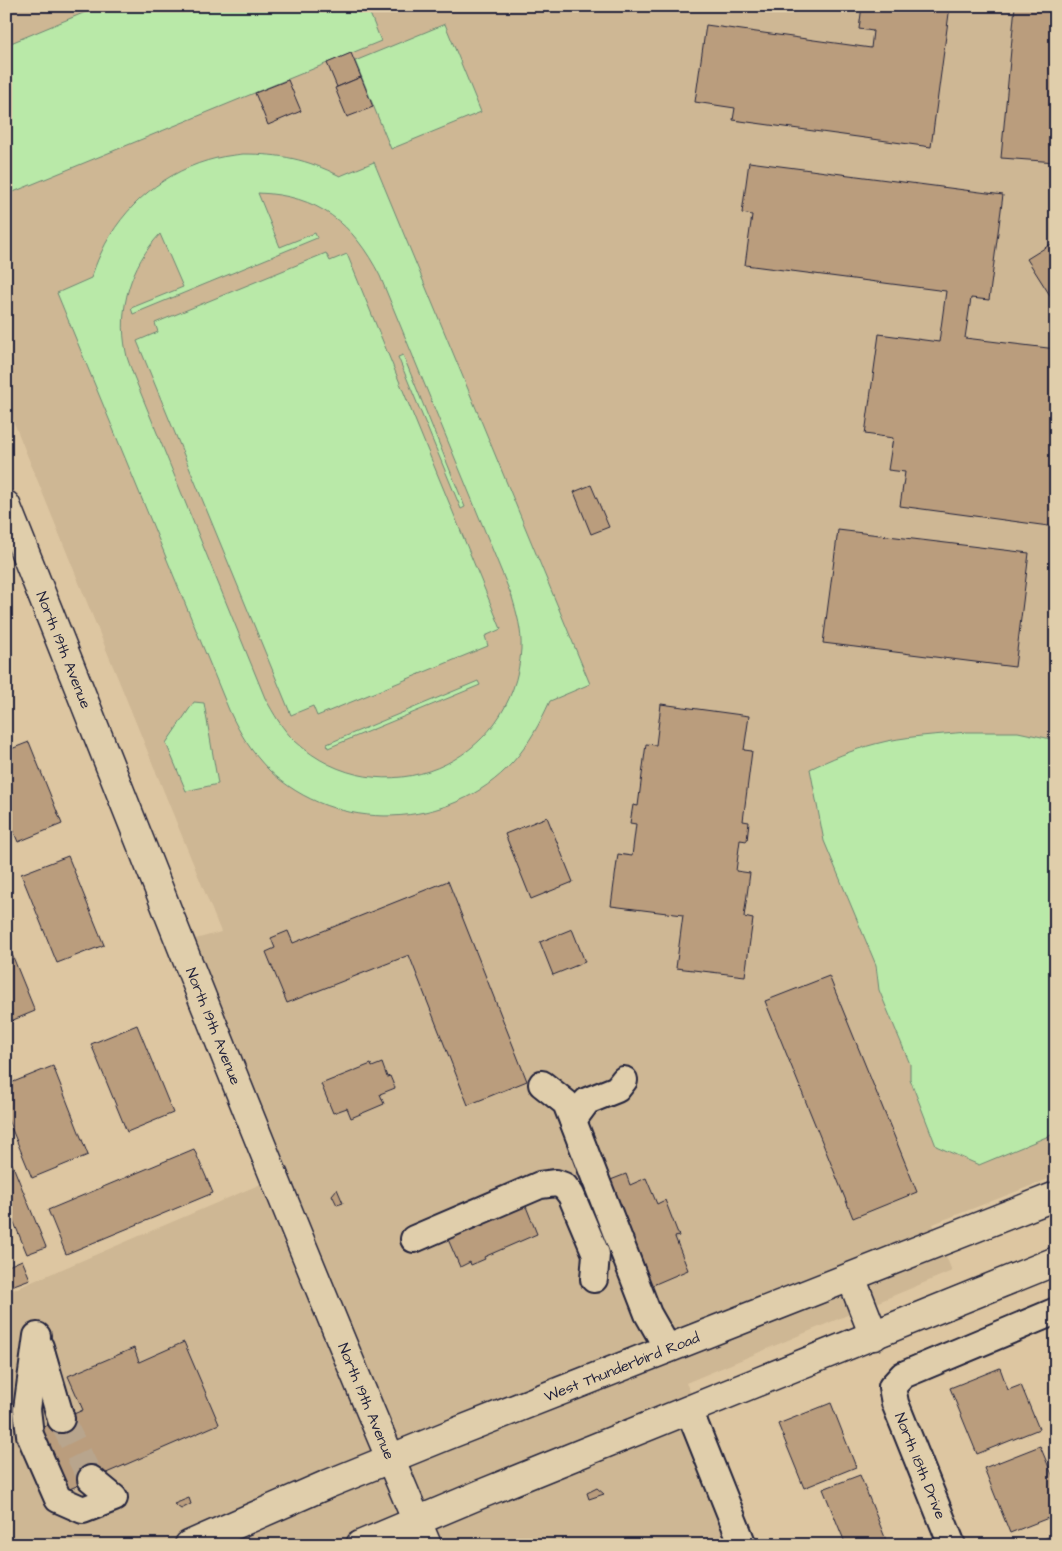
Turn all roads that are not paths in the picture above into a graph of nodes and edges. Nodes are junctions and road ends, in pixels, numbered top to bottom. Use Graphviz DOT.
graph roads {
  1 [pos="6,505"];
  2 [pos="624,1080"];
  3 [pos="542,1084"];
  4 [pos="573,1120"];
  5 [pos="1056,1196"];
  6 [pos="414,1239"];
  7 [pos="1056,1261"];
  8 [pos="851,1277"];
  9 [pos="594,1279"];
  10 [pos="1056,1311"];
  11 [pos="874,1336"];
  12 [pos="668,1349"];
  13 [pos="689,1410"];
  14 [pos="61,1419"];
  15 [pos="390,1459"];
  16 [pos="91,1479"];
  17 [pos="422,1533"];
  18 [pos="189,1545"];
  19 [pos="360,1545"];
  20 [pos="743,1545"];
  21 [pos="952,1545"];
  1 -- 15 [label="main road, North 19th Avenue"];
  2 -- 4 [label="street"];
  3 -- 4 [label="street"];
  4 -- 12 [label="street"];
  5 -- 8 [label="main road, West Thunderbird Road"];
  6 -- 9 [label="street"];
  7 -- 11 [label="main road"];
  8 -- 11 [label="main road"];
  8 -- 12 [label="main road, West Thunderbird Road"];
  10 -- 21 [label="street, North 18th Drive"];
  11 -- 13 [label="main road"];
  12 -- 15 [label="main road, West Thunderbird Road"];
  13 -- 17 [label="main road"];
  13 -- 20 [label="street"];
  14 -- 16 [label="street"];
  15 -- 17 [label="main road, North 19th Avenue"];
  15 -- 18 [label="main road, West Thunderbird Road"];
  17 -- 19 [label="main road"];
}
